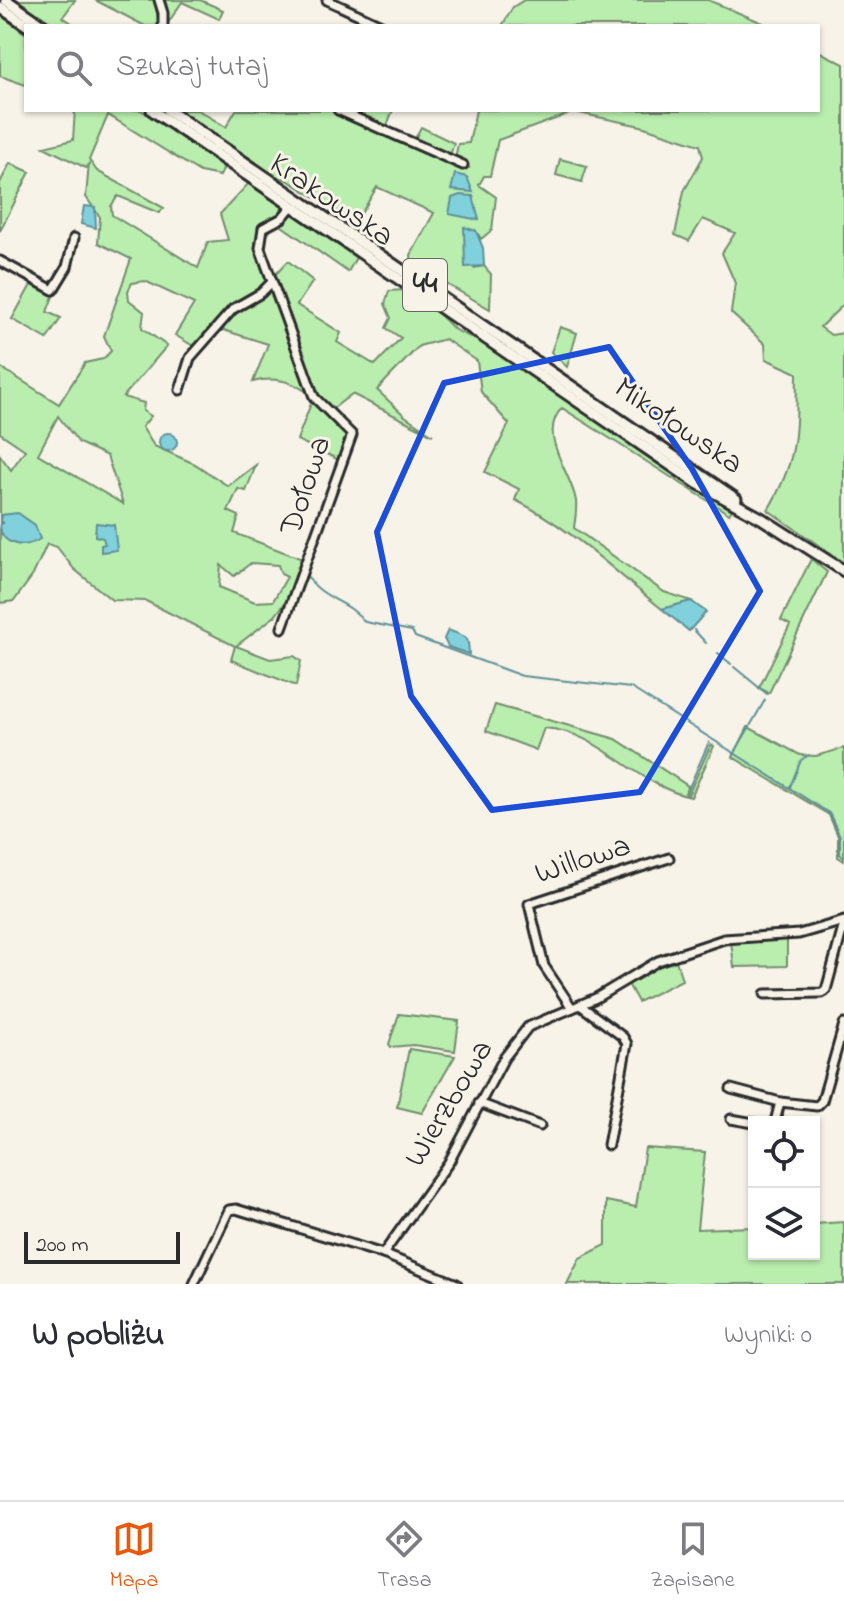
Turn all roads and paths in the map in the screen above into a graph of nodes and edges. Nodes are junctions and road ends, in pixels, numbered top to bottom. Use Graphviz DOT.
graph roads {
  1 [pos="6,0"];
  2 [pos="159,0"];
  3 [pos="327,0"];
  4 [pos="0,7"];
  5 [pos="25,24"];
  6 [pos="41,24"];
  7 [pos="163,24"];
  8 [pos="379,24"];
  9 [pos="155,112"];
  10 [pos="171,112"];
  11 [pos="343,112"];
  12 [pos="463,165"];
  13 [pos="292,206"];
  14 [pos="74,238"];
  15 [pos="0,261"];
  16 [pos="272,282"];
  17 [pos="562,385"];
  18 [pos="180,390"];
  19 [pos="844,571"];
  20 [pos="282,628"];
  21 [pos="669,858"];
  22 [pos="844,922"];
  23 [pos="765,993"];
  24 [pos="576,1006"];
  25 [pos="844,1024"];
  26 [pos="731,1089"];
  27 [pos="780,1102"];
  28 [pos="479,1103"];
  29 [pos="776,1116"];
  30 [pos="731,1119"];
  31 [pos="748,1122"];
  32 [pos="540,1126"];
  33 [pos="608,1145"];
  34 [pos="383,1254"];
  35 [pos="194,1284"];
  36 [pos="457,1284"];
  1 -- 6 [label="main road"];
  2 -- 7 [label="street"];
  3 -- 8 [label="street"];
  4 -- 5 [label="main road"];
  9 -- 13 [label="main road, Krakowska / 44"];
  10 -- 17 [label="main road, Krakowska / 44"];
  11 -- 12 [label="street"];
  13 -- 16 [label="street, Dołowa"];
  13 -- 17 [label="main road, Krakowska / 44"];
  14 -- 15 [label="street"];
  16 -- 18 [label="street"];
  16 -- 20 [label="street, Dołowa"];
  17 -- 19 [label="main road, Mikołowska / 44"];
  21 -- 24 [label="street, Willowa"];
  22 -- 23 [label="street"];
  22 -- 24 [label="street, Wierzbowa"];
  24 -- 28 [label="street, Wierzbowa"];
  24 -- 33 [label="street"];
  25 -- 27 [label="street"];
  26 -- 27 [label="street"];
  27 -- 29 [label="street"];
  28 -- 32 [label="street"];
  28 -- 34 [label="street, Wierzbowa"];
  30 -- 31 [label="street"];
  34 -- 35 [label="street"];
  34 -- 36 [label="street"];
}
